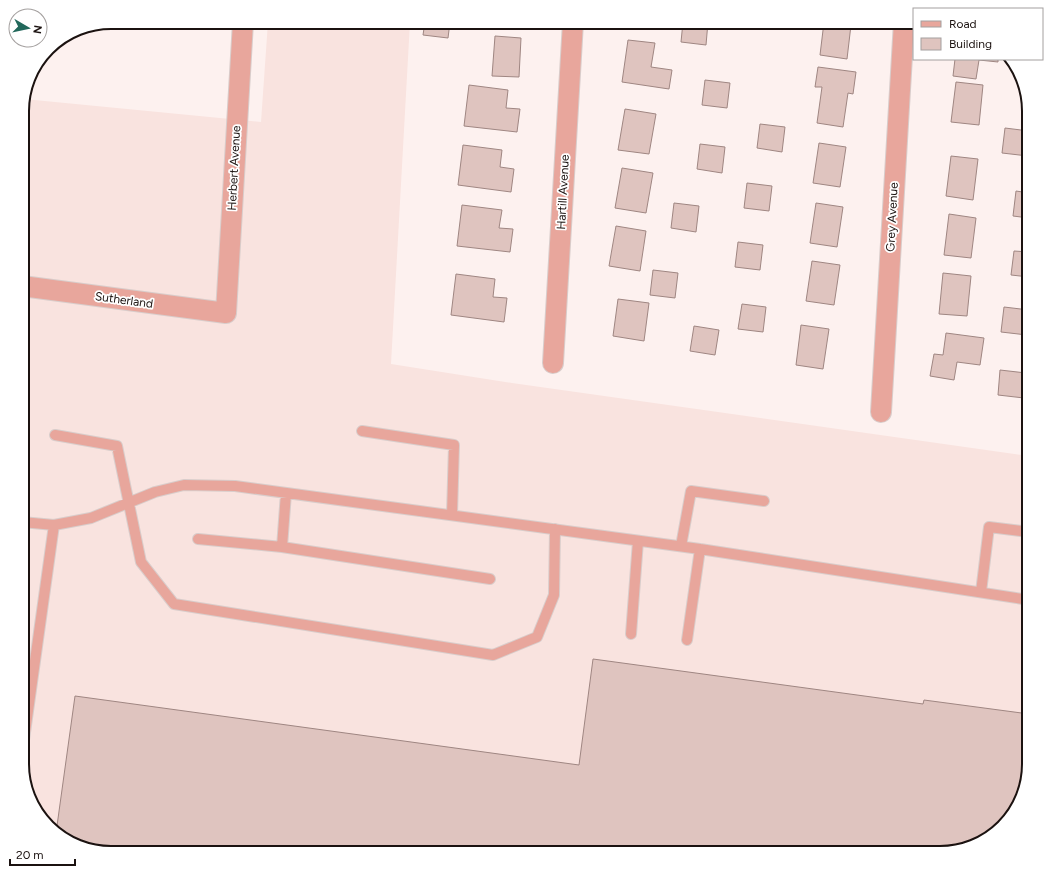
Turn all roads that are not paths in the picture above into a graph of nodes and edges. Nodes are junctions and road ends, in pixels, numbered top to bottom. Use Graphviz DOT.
graph roads {
  1 [pos="243,29"];
  2 [pos="573,29"];
  3 [pos="904,29"];
  4 [pos="29,287"];
  5 [pos="226,313"];
  6 [pos="553,363"];
  7 [pos="881,412"];
  8 [pos="362,431"];
  9 [pos="54,435"];
  10 [pos="286,493"];
  11 [pos="764,501"];
  12 [pos="130,503"];
  13 [pos="452,515"];
  14 [pos="29,523"];
  15 [pos="54,525"];
  16 [pos="555,528"];
  17 [pos="1022,531"];
  18 [pos="198,539"];
  19 [pos="638,541"];
  20 [pos="681,546"];
  21 [pos="282,547"];
  22 [pos="700,548"];
  23 [pos="490,579"];
  24 [pos="981,592"];
  25 [pos="1022,599"];
  26 [pos="631,634"];
  27 [pos="687,640"];
  28 [pos="29,704"];
  1 -- 5 [label="street, Herbert Avenue"];
  2 -- 6 [label="street, Hartill Avenue"];
  3 -- 7 [label="street, Grey Avenue"];
  4 -- 5 [label="street, Sutherland"];
  8 -- 13 [label="lane"];
  9 -- 12 [label="lane"];
  10 -- 12 [label="lane"];
  10 -- 13 [label="lane"];
  10 -- 21 [label="lane"];
  11 -- 20 [label="lane"];
  12 -- 15 [label="lane"];
  12 -- 16 [label="lane"];
  13 -- 16 [label="lane"];
  14 -- 15 [label="lane"];
  15 -- 28 [label="lane"];
  16 -- 19 [label="lane"];
  17 -- 24 [label="lane"];
  18 -- 21 [label="lane"];
  19 -- 20 [label="lane"];
  19 -- 26 [label="lane"];
  20 -- 22 [label="lane"];
  21 -- 23 [label="lane"];
  22 -- 24 [label="lane"];
  22 -- 27 [label="lane"];
  24 -- 25 [label="lane"];
}
